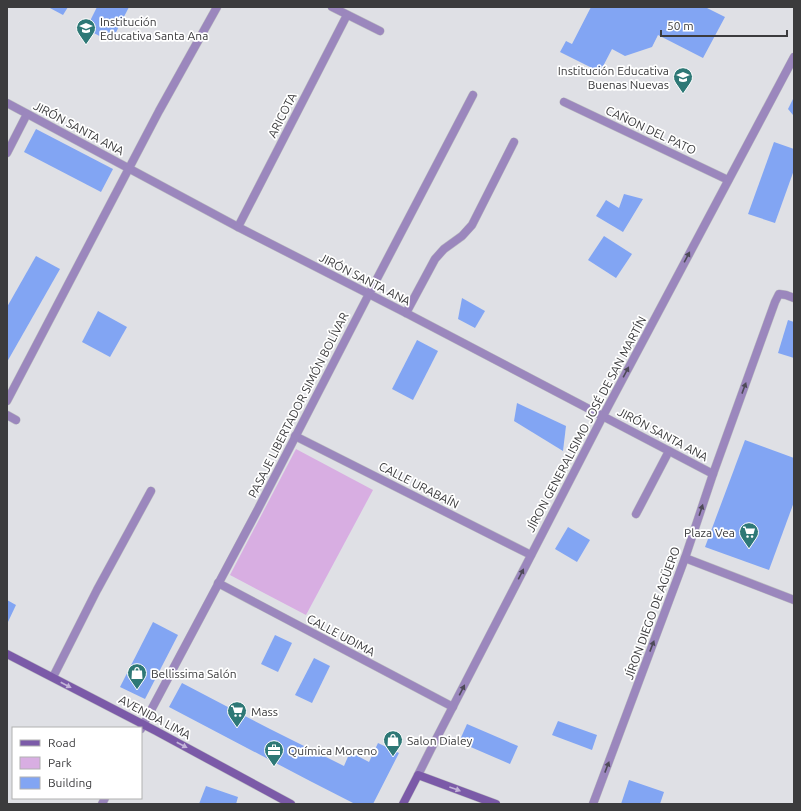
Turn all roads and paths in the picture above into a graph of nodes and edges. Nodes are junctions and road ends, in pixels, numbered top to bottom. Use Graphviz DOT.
graph roads {
  1 [pos="216,7"];
  2 [pos="332,7"];
  3 [pos="347,15"];
  4 [pos="380,31"];
  5 [pos="794,57"];
  6 [pos="472,96"];
  7 [pos="564,102"];
  8 [pos="7,103"];
  9 [pos="26,114"];
  10 [pos="514,142"];
  11 [pos="7,152"];
  12 [pos="130,168"];
  13 [pos="728,180"];
  14 [pos="238,227"];
  15 [pos="369,294"];
  16 [pos="794,298"];
  17 [pos="406,313"];
  18 [pos="7,401"];
  19 [pos="7,415"];
  20 [pos="603,416"];
  21 [pos="16,420"];
  22 [pos="295,436"];
  23 [pos="669,451"];
  24 [pos="713,474"];
  25 [pos="150,491"];
  26 [pos="636,514"];
  27 [pos="532,555"];
  28 [pos="685,558"];
  29 [pos="218,584"];
  30 [pos="794,600"];
  31 [pos="7,654"];
  32 [pos="53,677"];
  33 [pos="453,707"];
  34 [pos="142,727"];
  35 [pos="418,776"];
  36 [pos="291,804"];
  37 [pos="403,804"];
  38 [pos="496,804"];
  39 [pos="593,804"];
  1 -- 12 [label="street"];
  2 -- 3 [label="street"];
  3 -- 4 [label="street"];
  3 -- 14 [label="street, ARICOTA"];
  5 -- 13 [label="street, JÍRON GENERALISIMO JOSÉ DE SAN MARTÍN"];
  6 -- 15 [label="street, PASAJE LIBERTADOR SIMÓN BOLÍVAR"];
  7 -- 13 [label="street, CAÑON DEL PATO"];
  8 -- 9 [label="street, JIRÓN SANTA ANA"];
  9 -- 11 [label="street"];
  9 -- 12 [label="street, JIRÓN SANTA ANA"];
  10 -- 17 [label="street"];
  12 -- 14 [label="street, JIRÓN SANTA ANA"];
  12 -- 18 [label="street"];
  20 -- 13 [label="street, JÍRON GENERALISIMO JOSÉ DE SAN MARTÍN, one-way"];
  14 -- 15 [label="street, JIRÓN SANTA ANA"];
  15 -- 17 [label="street, JIRÓN SANTA ANA"];
  15 -- 22 [label="street, PASAJE LIBERTADOR SIMÓN BOLÍVAR"];
  24 -- 16 [label="street, JÍRON DIEGO DE AGÜERO, one-way"];
  17 -- 20 [label="street, JIRÓN SANTA ANA"];
  19 -- 21 [label="street"];
  20 -- 23 [label="street, JIRÓN SANTA ANA"];
  20 -- 27 [label="street, JÍRON GENERALISIMO JOSÉ DE SAN MARTÍN"];
  22 -- 27 [label="street, CALLE URABAÍN"];
  22 -- 29 [label="street, PASAJE LIBERTADOR SIMÓN BOLÍVAR"];
  23 -- 24 [label="street, JIRÓN SANTA ANA"];
  23 -- 26 [label="street"];
  28 -- 24 [label="street, JÍRON DIEGO DE AGÜERO, one-way"];
  25 -- 32 [label="street"];
  33 -- 27 [label="street, JÍRON GENERALISIMO JOSÉ DE SAN MARTÍN, one-way"];
  28 -- 30 [label="street"];
  39 -- 28 [label="street, JÍRON DIEGO DE AGÜERO, one-way"];
  29 -- 33 [label="street, CALLE UDIMA"];
  29 -- 34 [label="street, PASAJE LIBERTADOR SIMÓN BOLÍVAR"];
  31 -- 32 [label="street, AVENIDA LIMA"];
  32 -- 34 [label="street, AVENIDA LIMA, one-way"];
  33 -- 35 [label="street, JÍRON GENERALISIMO JOSÉ DE SAN MARTÍN"];
  34 -- 36 [label="street, AVENIDA LIMA, one-way"];
  35 -- 37 [label="street, JÍRON GENERALISIMO JOSÉ DE SAN MARTÍN"];
  35 -- 38 [label="street, one-way"];
}
